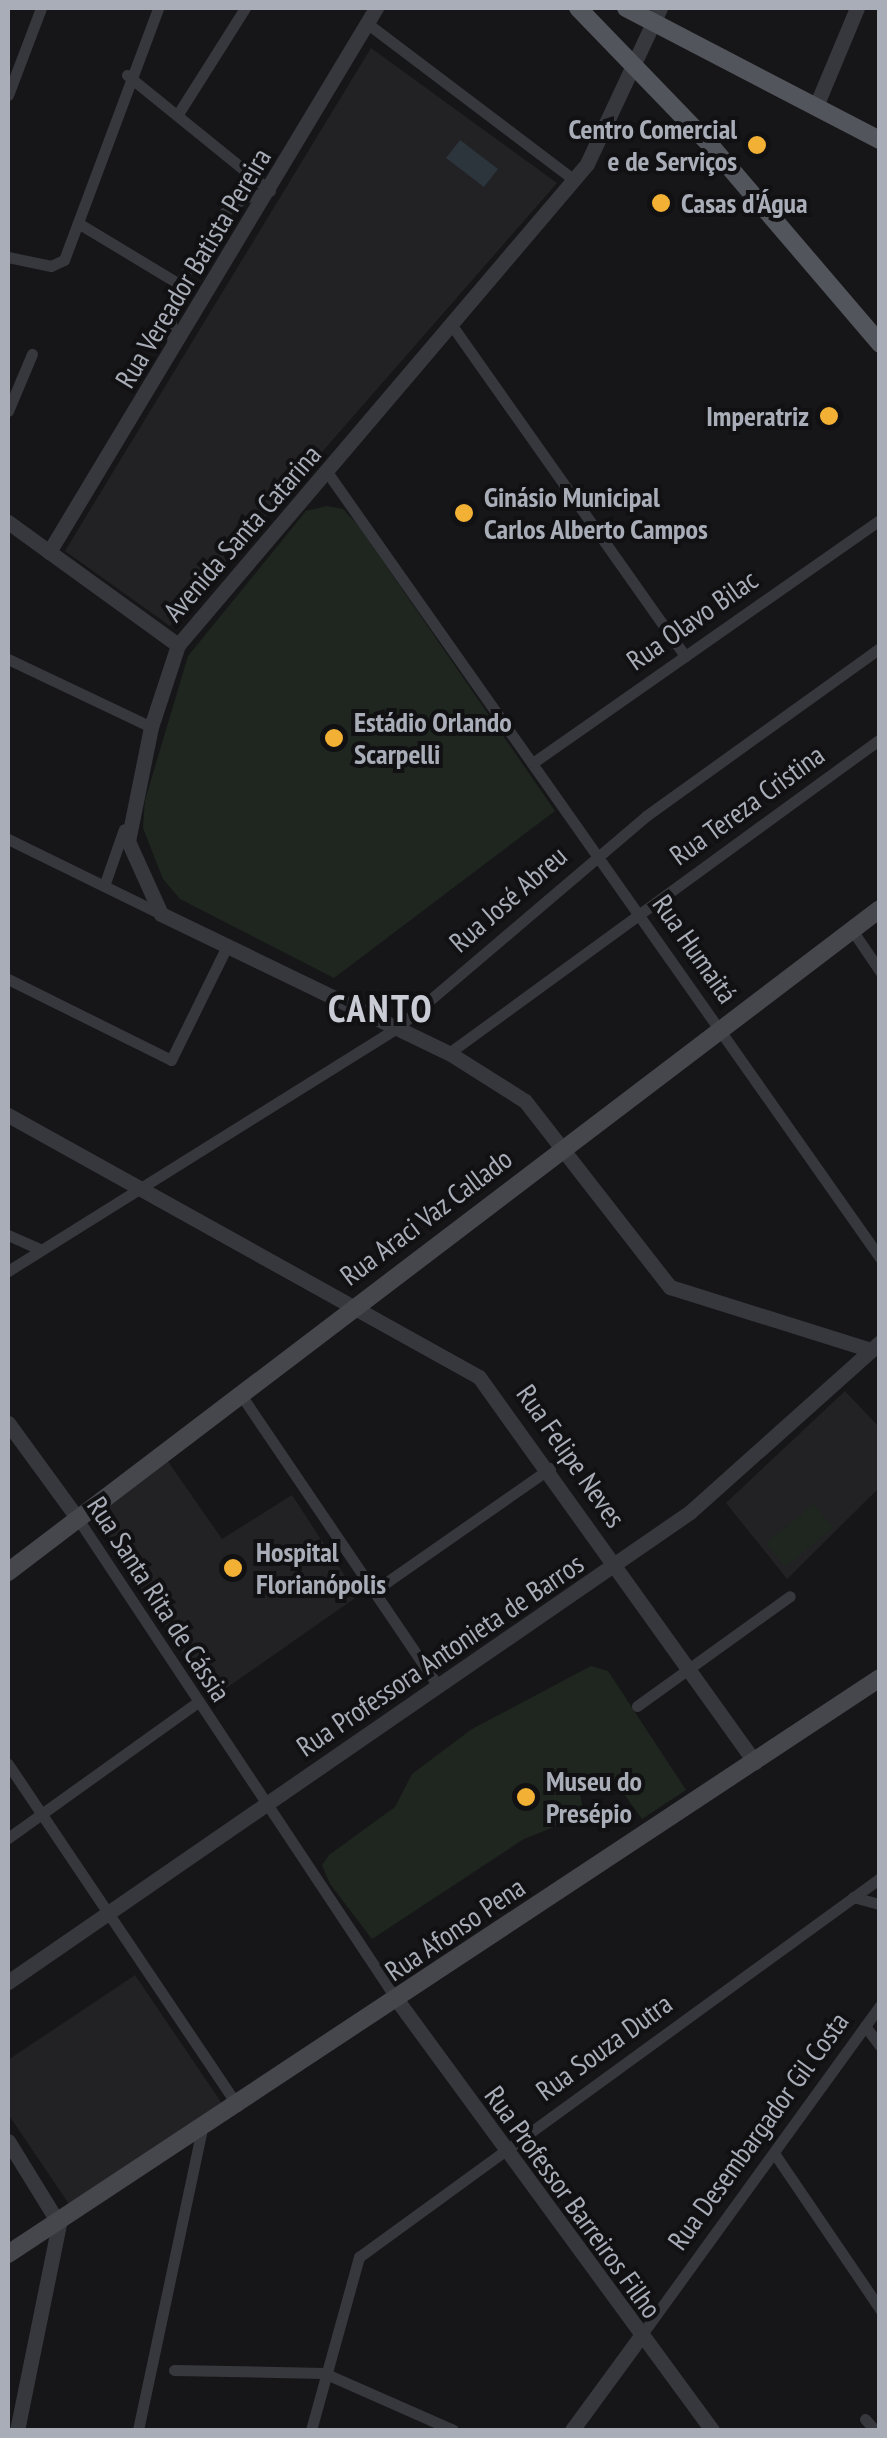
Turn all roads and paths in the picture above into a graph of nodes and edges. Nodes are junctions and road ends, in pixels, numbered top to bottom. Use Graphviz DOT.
graph roads {
  1 [pos="41,8"];
  2 [pos="158,8"];
  3 [pos="245,8"];
  4 [pos="376,8"];
  5 [pos="578,8"];
  6 [pos="626,8"];
  7 [pos="857,8"];
  8 [pos="657,16"];
  9 [pos="368,24"];
  10 [pos="634,68"];
  11 [pos="128,75"];
  12 [pos="8,95"];
  13 [pos="816,106"];
  14 [pos="178,114"];
  15 [pos="880,140"];
  16 [pos="574,180"];
  17 [pos="270,191"];
  18 [pos="78,224"];
  19 [pos="8,257"];
  20 [pos="179,284"];
  21 [pos="452,326"];
  22 [pos="880,344"];
  23 [pos="173,349"];
  24 [pos="32,354"];
  25 [pos="8,410"];
  26 [pos="328,472"];
  27 [pos="880,520"];
  28 [pos="8,522"];
  29 [pos="49,552"];
  30 [pos="178,645"];
  31 [pos="880,648"];
  32 [pos="686,656"];
  33 [pos="8,659"];
  34 [pos="151,726"];
  35 [pos="880,739"];
  36 [pos="534,762"];
  37 [pos="127,822"];
  38 [pos="8,840"];
  39 [pos="599,854"];
  40 [pos="104,886"];
  41 [pos="880,909"];
  42 [pos="161,914"];
  43 [pos="640,914"];
  44 [pos="852,930"];
  45 [pos="228,946"];
  46 [pos="880,970"];
  47 [pos="8,979"];
  48 [pos="397,1028"];
  49 [pos="720,1028"];
  50 [pos="450,1053"];
  51 [pos="8,1115"];
  52 [pos="564,1148"];
  53 [pos="143,1186"];
  54 [pos="8,1235"];
  55 [pos="41,1250"];
  56 [pos="880,1258"];
  57 [pos="8,1271"];
  58 [pos="352,1305"];
  59 [pos="877,1348"];
  60 [pos="241,1395"];
  61 [pos="8,1422"];
  62 [pos="550,1468"];
  63 [pos="78,1519"];
  64 [pos="616,1564"];
  65 [pos="8,1572"];
  66 [pos="374,1591"];
  67 [pos="790,1596"];
  68 [pos="690,1668"];
  69 [pos="880,1678"];
  70 [pos="438,1686"];
  71 [pos="198,1702"];
  72 [pos="637,1706"];
  73 [pos="756,1762"];
  74 [pos="8,1764"];
  75 [pos="265,1805"];
  76 [pos="40,1814"];
  77 [pos="8,1838"];
  78 [pos="880,1878"];
  79 [pos="853,1898"];
  80 [pos="880,1904"];
  81 [pos="107,1913"];
  82 [pos="8,1982"];
  83 [pos="397,2000"];
  84 [pos="880,2006"];
  85 [pos="865,2026"];
  86 [pos="880,2046"];
  87 [pos="238,2106"];
  88 [pos="202,2129"];
  89 [pos="8,2142"];
  90 [pos="504,2150"];
  91 [pos="774,2153"];
  92 [pos="59,2224"];
  93 [pos="8,2254"];
  94 [pos="878,2303"];
  95 [pos="640,2337"];
  96 [pos="174,2370"];
  97 [pos="324,2373"];
  98 [pos="865,2419"];
  99 [pos="17,2430"];
  100 [pos="138,2430"];
  101 [pos="311,2430"];
  102 [pos="454,2430"];
  103 [pos="572,2430"];
  104 [pos="712,2430"];
  105 [pos="875,2430"];
  1 -- 12 [label="street"];
  2 -- 11 [label="street"];
  3 -- 14 [label="street"];
  4 -- 9 [label="street, Rua Vereador Batista Pereira"];
  5 -- 10 [label="main road"];
  6 -- 8 [label="main road"];
  7 -- 13 [label="street"];
  8 -- 10 [label="street, Avenida Santa Catarina"];
  8 -- 13 [label="main road"];
  9 -- 16 [label="street"];
  9 -- 17 [label="street, Rua Vereador Batista Pereira"];
  10 -- 16 [label="street, Avenida Santa Catarina"];
  10 -- 22 [label="main road"];
  11 -- 14 [label="street"];
  11 -- 18 [label="street"];
  13 -- 15 [label="main road"];
  14 -- 17 [label="street"];
  16 -- 21 [label="street, Avenida Santa Catarina"];
  17 -- 20 [label="street"];
  17 -- 23 [label="street, Rua Vereador Batista Pereira"];
  18 -- 19 [label="street"];
  18 -- 20 [label="street"];
  20 -- 23 [label="street"];
  21 -- 26 [label="street, Avenida Santa Catarina"];
  21 -- 32 [label="street"];
  23 -- 29 [label="street, Rua Vereador Batista Pereira"];
  24 -- 25 [label="street"];
  26 -- 30 [label="street, Avenida Santa Catarina"];
  26 -- 36 [label="street, Rua Humaitá"];
  27 -- 32 [label="street, Rua Olavo Bilac"];
  28 -- 29 [label="street"];
  29 -- 30 [label="street"];
  30 -- 34 [label="street, Avenida Santa Catarina"];
  31 -- 39 [label="street, Rua José Abreu"];
  32 -- 36 [label="street, Rua Olavo Bilac"];
  33 -- 34 [label="street"];
  34 -- 37 [label="street, Avenida Santa Catarina"];
  35 -- 43 [label="street, Rua Tereza Cristina"];
  36 -- 39 [label="street, Rua Humaitá"];
  37 -- 40 [label="street"];
  37 -- 42 [label="street, Avenida Santa Catarina"];
  38 -- 40 [label="street"];
  39 -- 43 [label="street, Rua Humaitá"];
  39 -- 48 [label="street, Rua José Abreu"];
  40 -- 42 [label="street"];
  41 -- 44 [label="main road, Rua Araci Vaz Callado"];
  42 -- 45 [label="street"];
  43 -- 49 [label="street, Rua Humaitá"];
  43 -- 50 [label="street, Rua Tereza Cristina"];
  44 -- 46 [label="street"];
  44 -- 49 [label="main road, Rua Araci Vaz Callado"];
  45 -- 47 [label="street"];
  45 -- 48 [label="street"];
  48 -- 50 [label="street"];
  48 -- 53 [label="street, Rua José Abreu"];
  49 -- 52 [label="main road, Rua Araci Vaz Callado"];
  49 -- 56 [label="street, Rua Humaitá"];
  50 -- 52 [label="street"];
  51 -- 53 [label="street, Rua Felipe Neves"];
  52 -- 58 [label="main road, Rua Araci Vaz Callado"];
  52 -- 59 [label="street"];
  53 -- 55 [label="street, Rua José Abreu"];
  53 -- 58 [label="street, Rua Felipe Neves"];
  54 -- 55 [label="street"];
  55 -- 57 [label="street, Rua José Abreu"];
  58 -- 60 [label="main road, Rua Araci Vaz Callado"];
  58 -- 62 [label="street, Rua Felipe Neves"];
  59 -- 64 [label="street, Rua Professora Antonieta de Barros"];
  60 -- 63 [label="main road, Rua Araci Vaz Callado"];
  60 -- 66 [label="street"];
  61 -- 63 [label="street, Rua Santa Rita de Cássia"];
  62 -- 64 [label="street, Rua Felipe Neves"];
  62 -- 66 [label="street"];
  63 -- 65 [label="main road, Rua Araci Vaz Callado"];
  63 -- 71 [label="street, Rua Santa Rita de Cássia"];
  64 -- 68 [label="street, Rua Felipe Neves"];
  64 -- 70 [label="street, Rua Professora Antonieta de Barros"];
  66 -- 70 [label="street"];
  67 -- 68 [label="street"];
  68 -- 72 [label="street"];
  68 -- 73 [label="street, Rua Felipe Neves"];
  69 -- 73 [label="main road, Rua Afonso Pena"];
  70 -- 75 [label="street, Rua Professora Antonieta de Barros"];
  71 -- 75 [label="street, Rua Santa Rita de Cássia"];
  71 -- 76 [label="street"];
  73 -- 83 [label="main road, Rua Afonso Pena"];
  74 -- 76 [label="street"];
  75 -- 81 [label="street, Rua Professora Antonieta de Barros"];
  75 -- 83 [label="street, Rua Santa Rita de Cássia"];
  76 -- 77 [label="street"];
  76 -- 81 [label="street"];
  78 -- 79 [label="street, Rua Souza Dutra"];
  79 -- 80 [label="street"];
  79 -- 90 [label="street, Rua Souza Dutra"];
  81 -- 82 [label="street, Rua Professora Antonieta de Barros"];
  81 -- 87 [label="street"];
  83 -- 87 [label="main road, Rua Afonso Pena"];
  83 -- 90 [label="street, Rua Professor Barreiros Filho"];
  84 -- 85 [label="street, Rua Desembargador Gil Costa"];
  85 -- 86 [label="street"];
  85 -- 91 [label="street, Rua Desembargador Gil Costa"];
  87 -- 88 [label="main road, Rua Afonso Pena"];
  88 -- 92 [label="main road, Rua Afonso Pena"];
  88 -- 100 [label="street"];
  89 -- 92 [label="street"];
  90 -- 95 [label="street, Rua Professor Barreiros Filho"];
  90 -- 97 [label="street, Rua Souza Dutra"];
  91 -- 94 [label="street"];
  91 -- 95 [label="street, Rua Desembargador Gil Costa"];
  92 -- 93 [label="main road, Rua Afonso Pena"];
  92 -- 99 [label="street"];
  95 -- 103 [label="street, Rua Desembargador Gil Costa"];
  95 -- 104 [label="street, Rua Professor Barreiros Filho"];
  96 -- 97 [label="street"];
  97 -- 101 [label="street, Rua Souza Dutra"];
  97 -- 102 [label="street"];
  98 -- 105 [label="street"];
}
